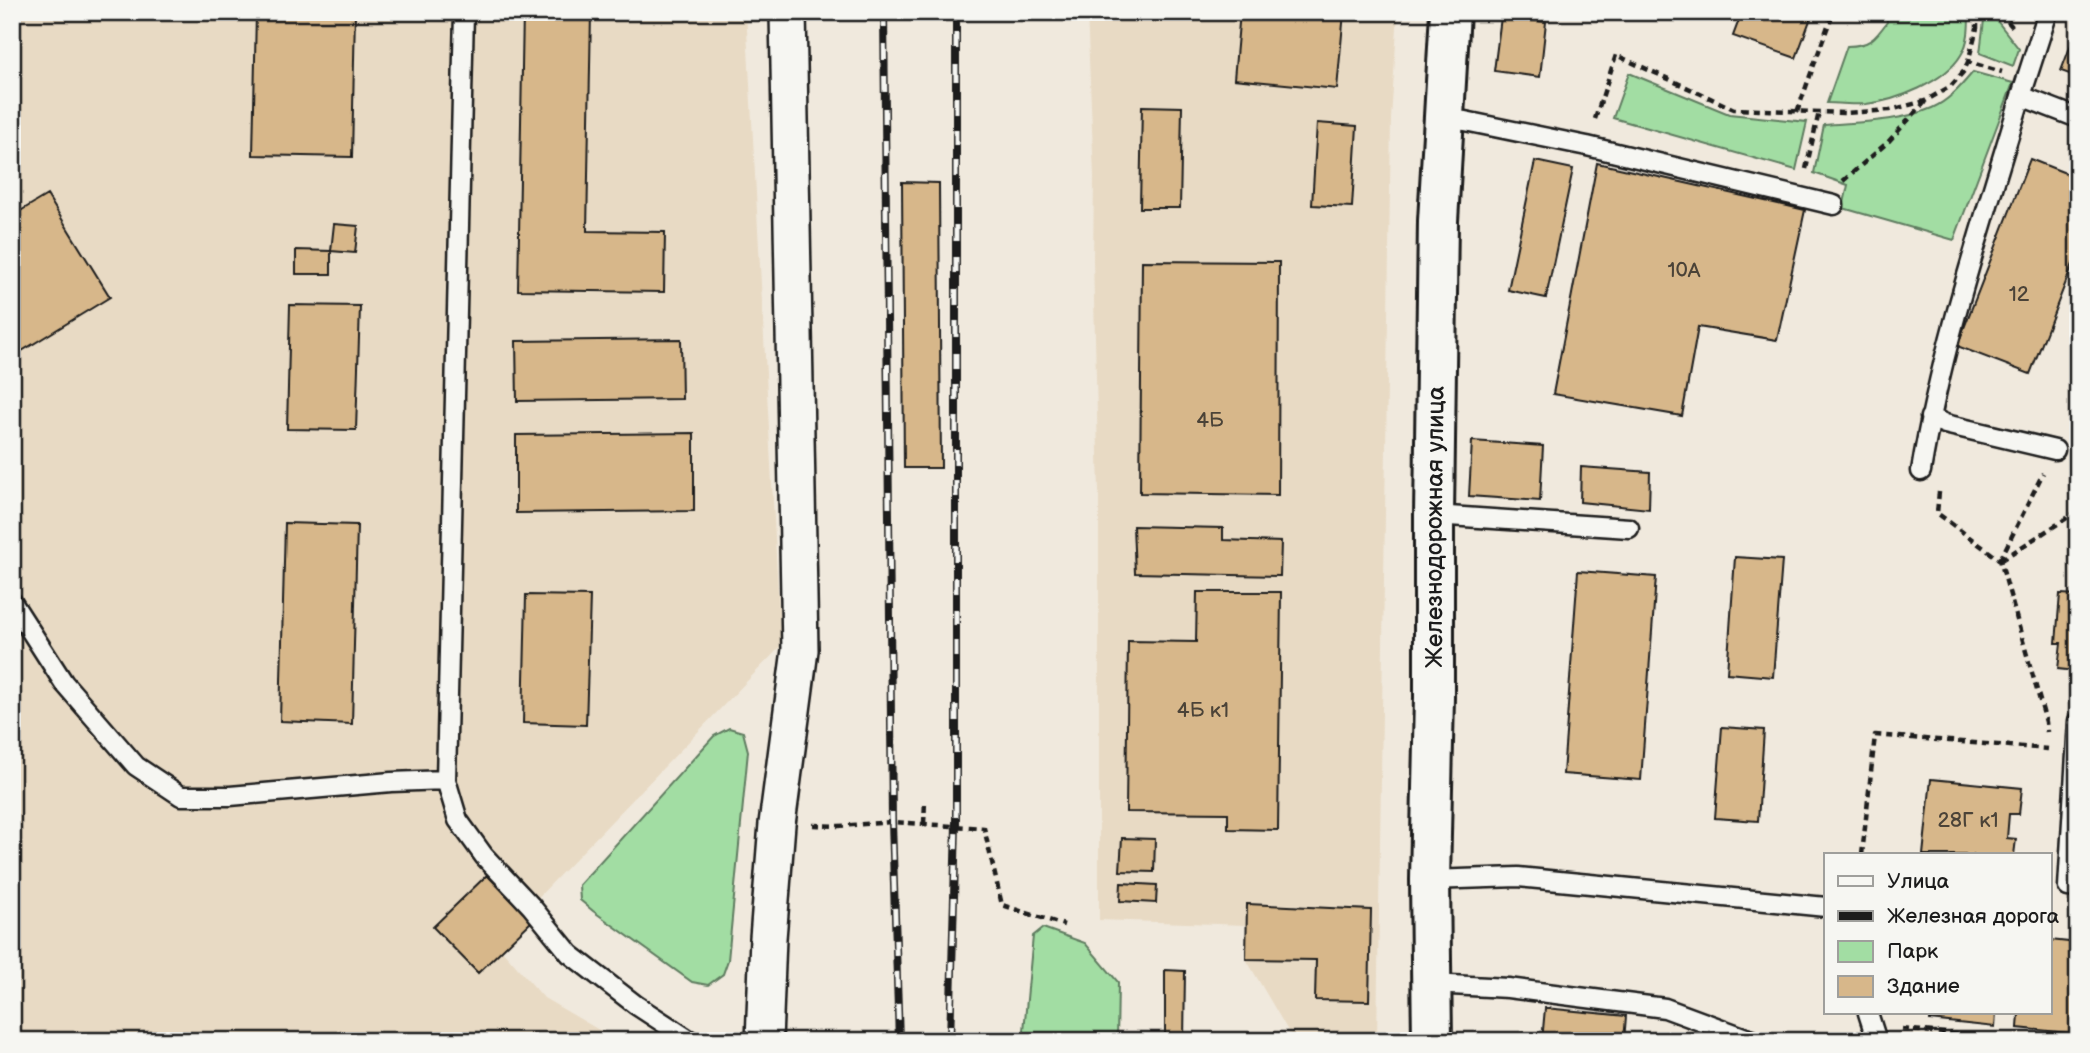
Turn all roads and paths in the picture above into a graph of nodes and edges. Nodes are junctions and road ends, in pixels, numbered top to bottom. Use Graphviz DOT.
graph roads {
  1 [pos="464,12"];
  2 [pos="788,12"];
  3 [pos="1450,12"];
  4 [pos="1833,12"];
  5 [pos="1976,12"];
  6 [pos="2048,12"];
  7 [pos="1968,62"];
  8 [pos="2024,88"];
  9 [pos="1925,101"];
  10 [pos="1797,112"];
  11 [pos="1819,112"];
  12 [pos="2078,118"];
  13 [pos="1444,119"];
  14 [pos="1587,146"];
  15 [pos="1799,196"];
  16 [pos="1826,203"];
  17 [pos="1930,417"];
  18 [pos="2055,450"];
  19 [pos="1921,471"];
  20 [pos="1939,488"];
  21 [pos="2078,511"];
  22 [pos="1434,515"];
  23 [pos="1629,528"];
  24 [pos="2000,561"];
  25 [pos="12,602"];
  26 [pos="2078,721"];
  27 [pos="446,780"];
  28 [pos="925,801"];
  29 [pos="777,824"];
  30 [pos="924,824"];
  31 [pos="1862,853"];
  32 [pos="1430,880"];
  33 [pos="2078,888"];
  34 [pos="1824,907"];
  35 [pos="1064,925"];
  36 [pos="1430,984"];
  37 [pos="1868,1014"];
  38 [pos="1897,1029"];
  39 [pos="691,1041"];
  40 [pos="764,1041"];
  41 [pos="1432,1041"];
  42 [pos="1754,1041"];
  43 [pos="1877,1041"];
  44 [pos="2026,1041"];
  1 -- 27 [label="lane"];
  2 -- 29 [label="street"];
  3 -- 13 [label="street, Железнодорожная улица"];
  4 -- 10 [label="path"];
  5 -- 7 [label="path"];
  6 -- 8 [label="lane"];
  7 -- 8 [label="path"];
  7 -- 9 [label="path"];
  8 -- 12 [label="lane"];
  8 -- 17 [label="lane"];
  9 -- 11 [label="path"];
  9 -- 16 [label="path"];
  10 -- 11 [label="path"];
  10 -- 14 [label="path"];
  11 -- 15 [label="path"];
  13 -- 14 [label="lane"];
  13 -- 22 [label="street, Железнодорожная улица"];
  14 -- 15 [label="lane"];
  15 -- 16 [label="lane"];
  17 -- 18 [label="lane"];
  17 -- 19 [label="lane"];
  18 -- 24 [label="path"];
  20 -- 24 [label="path"];
  21 -- 24 [label="path"];
  22 -- 23 [label="lane"];
  22 -- 32 [label="street, Железнодорожная улица"];
  24 -- 31 [label="path"];
  25 -- 27 [label="lane"];
  26 -- 33 [label="lane"];
  27 -- 39 [label="lane"];
  28 -- 30 [label="path"];
  29 -- 30 [label="path"];
  29 -- 40 [label="street"];
  30 -- 35 [label="path"];
  32 -- 34 [label="lane"];
  32 -- 36 [label="street, Железнодорожная улица"];
  36 -- 41 [label="street, Железнодорожная улица"];
  36 -- 42 [label="lane"];
  37 -- 43 [label="lane"];
  38 -- 44 [label="path"];
}
